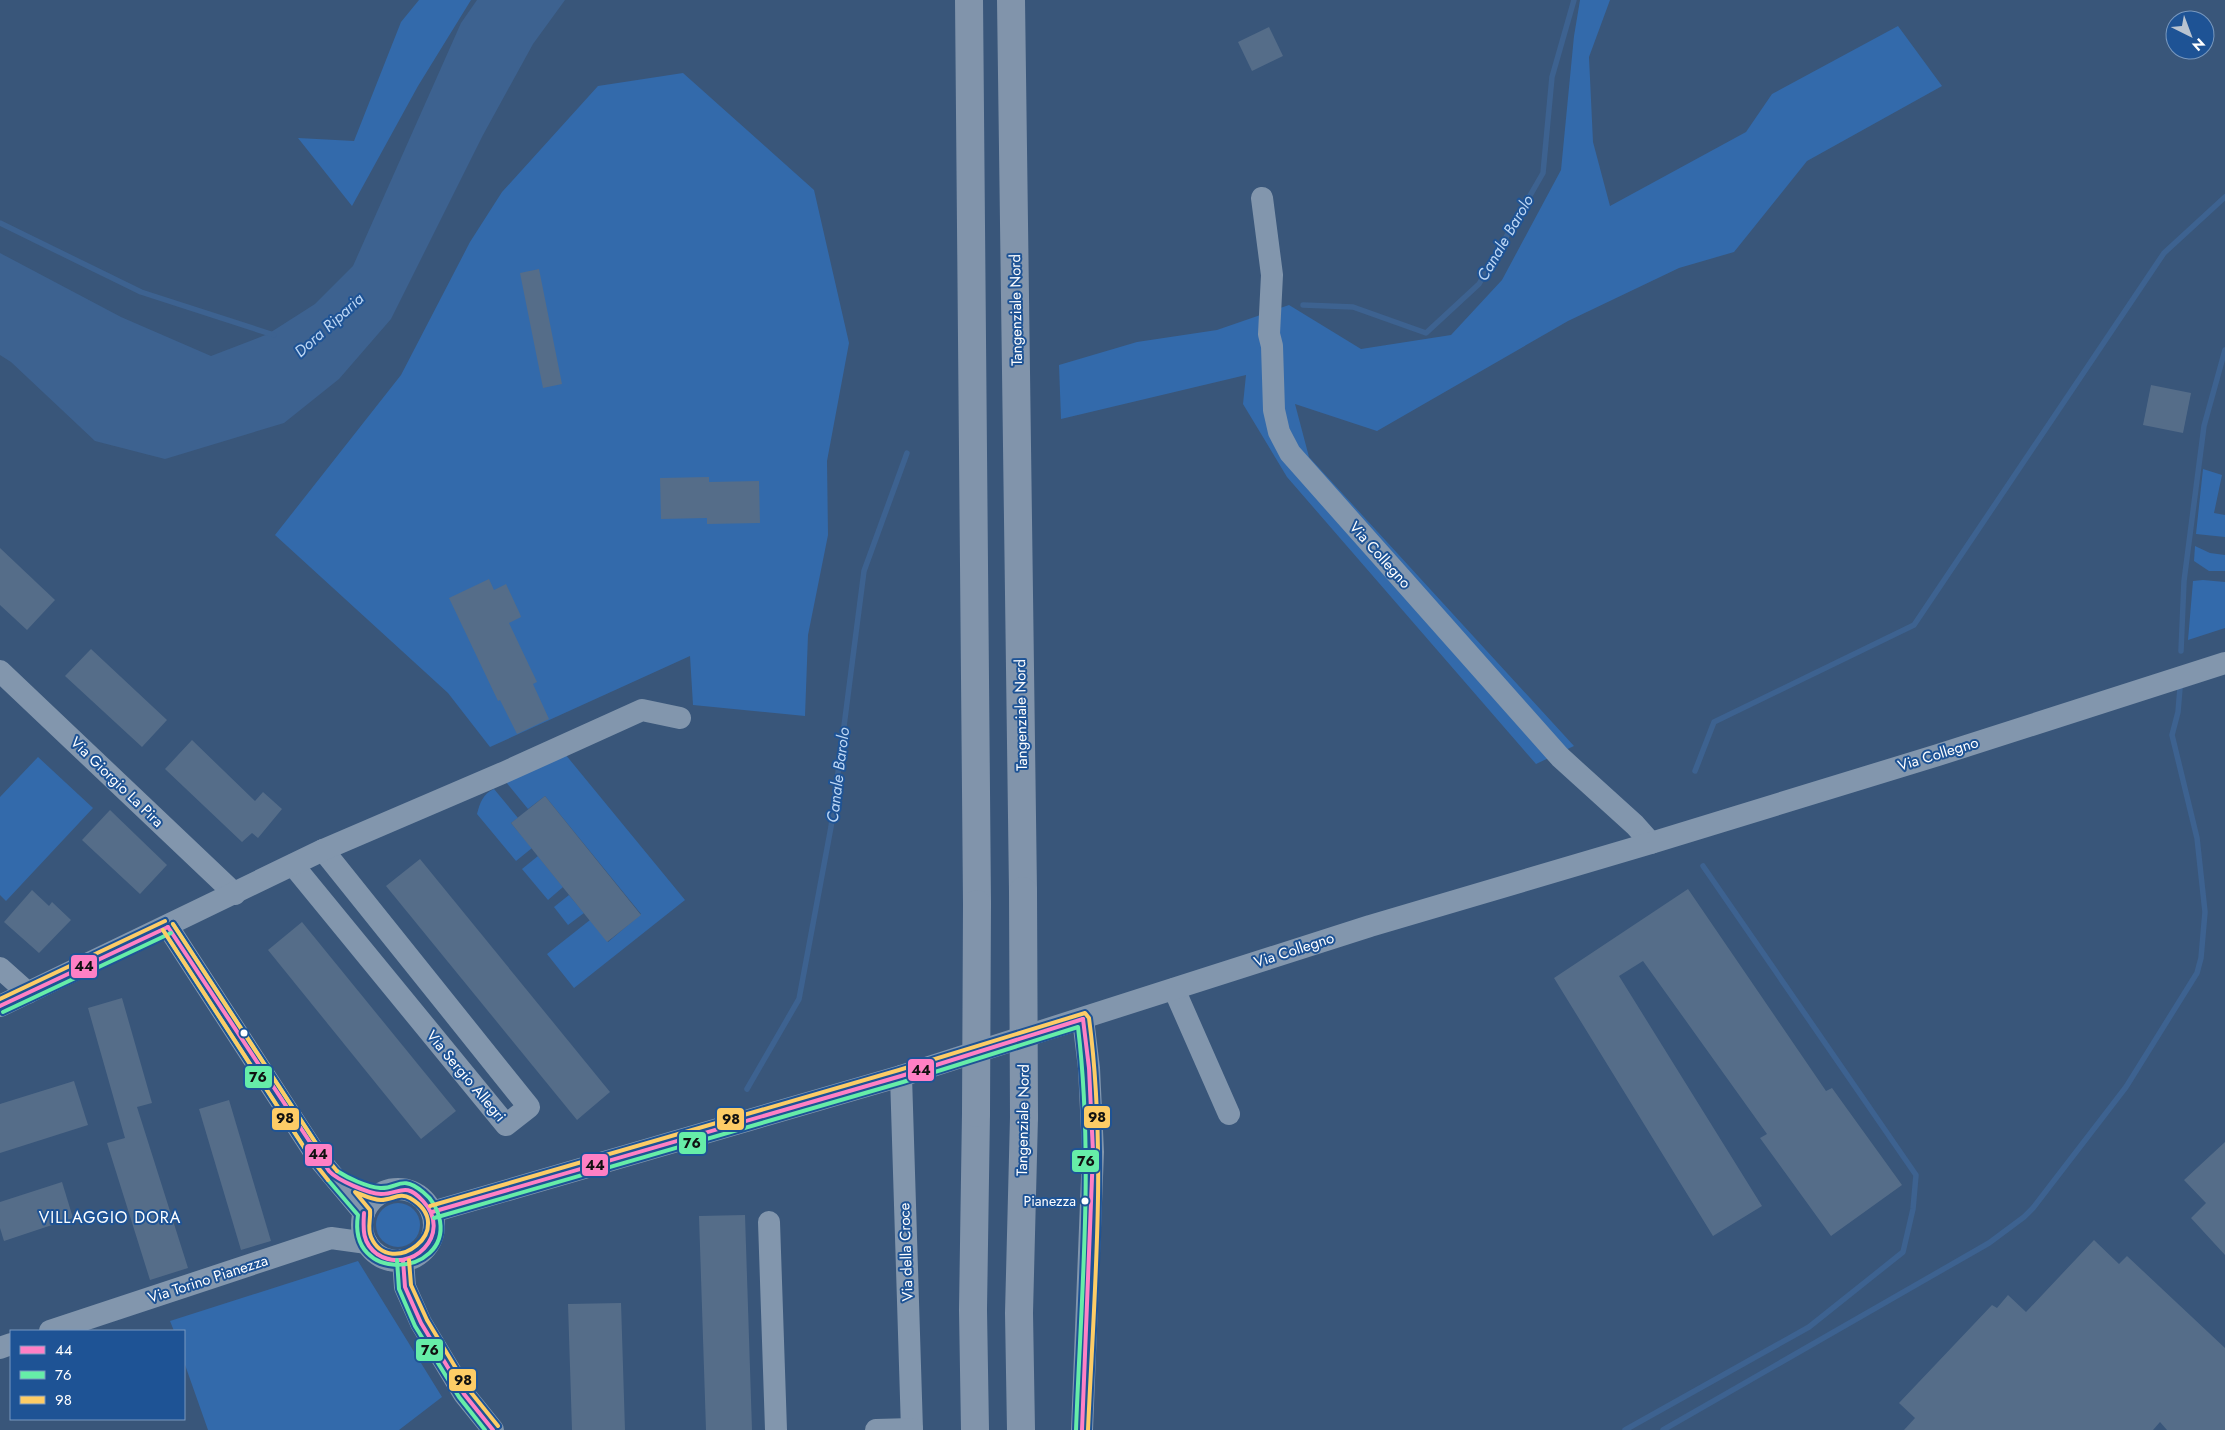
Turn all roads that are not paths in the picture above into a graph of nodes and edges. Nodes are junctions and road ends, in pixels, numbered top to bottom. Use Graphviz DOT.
graph roads {
  1 [pos="969,0"];
  2 [pos="1011,0"];
  3 [pos="1262,198"];
  4 [pos="2225,663"];
  5 [pos="0,671"];
  6 [pos="680,718"];
  7 [pos="1651,843"];
  8 [pos="323,850"];
  9 [pos="293,865"];
  10 [pos="235,894"];
  11 [pos="168,927"];
  12 [pos="0,968"];
  13 [pos="1174,988"];
  14 [pos="28,993"];
  15 [pos="0,1006"];
  16 [pos="1083,1019"];
  17 [pos="902,1076"];
  18 [pos="1230,1114"];
  19 [pos="335,1177"];
  20 [pos="380,1194"];
  21 [pos="432,1212"];
  22 [pos="364,1214"];
  23 [pos="769,1222"];
  24 [pos="367,1243"];
  25 [pos="403,1260"];
  26 [pos="53,1330"];
  27 [pos="493,1430"];
  28 [pos="776,1430"];
  29 [pos="876,1430"];
  30 [pos="912,1430"];
  31 [pos="976,1430"];
  32 [pos="1021,1430"];
  33 [pos="1082,1430"];
  1 -- 31 [label="highway, bridge"];
  2 -- 32 [label="highway, Tangenziale Nord, bridge"];
  3 -- 7 [label="street, Via Collegno"];
  4 -- 7 [label="street, Via Collegno"];
  5 -- 10 [label="street, Via Giorgio La Pira"];
  6 -- 8 [label="street"];
  7 -- 13 [label="street, Via Collegno"];
  8 -- 9 [label="street"];
  8 -- 9 [label="street, Via Sergio Allegri"];
  9 -- 10 [label="street"];
  10 -- 11 [label="street"];
  11 -- 14 [label="street"];
  11 -- 19 [label="street"];
  12 -- 14 [label="street"];
  13 -- 16 [label="street, Via Collegno"];
  13 -- 18 [label="street"];
  14 -- 15 [label="street"];
  16 -- 17 [label="street"];
  16 -- 33 [label="street"];
  17 -- 21 [label="street"];
  17 -- 30 [label="street, Via della Croce"];
  19 -- 20 [label="street"];
  19 -- 22 [label="street"];
  20 -- 21 [label="street"];
  20 -- 22 [label="street"];
  21 -- 25 [label="street"];
  22 -- 24 [label="street"];
  23 -- 28 [label="street"];
  24 -- 25 [label="street"];
  24 -- 26 [label="street, Via Torino Pianezza"];
  25 -- 27 [label="street"];
  29 -- 30 [label="street, Via della Croce"];
}
